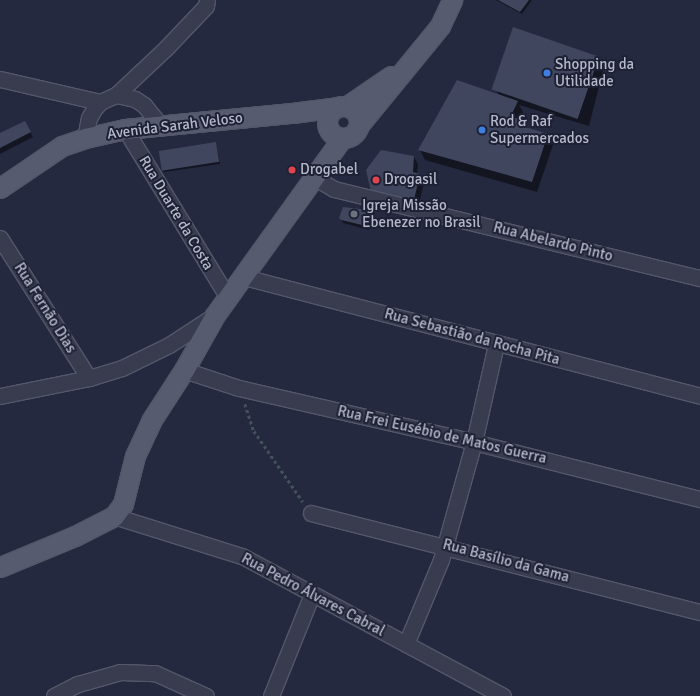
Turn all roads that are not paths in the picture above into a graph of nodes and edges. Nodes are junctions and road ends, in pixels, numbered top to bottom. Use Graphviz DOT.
graph roads {
  1 [pos="207,0"];
  2 [pos="452,0"];
  3 [pos="410,62"];
  4 [pos="0,79"];
  5 [pos="116,96"];
  6 [pos="100,102"];
  7 [pos="342,106"];
  8 [pos="292,113"];
  9 [pos="160,125"];
  10 [pos="359,125"];
  11 [pos="125,129"];
  12 [pos="335,134"];
  13 [pos="84,138"];
  14 [pos="315,178"];
  15 [pos="0,188"];
  16 [pos="0,238"];
  17 [pos="244,277"];
  18 [pos="700,278"];
  19 [pos="228,298"];
  20 [pos="215,315"];
  21 [pos="496,344"];
  22 [pos="184,370"];
  23 [pos="89,378"];
  24 [pos="0,396"];
  25 [pos="700,396"];
  26 [pos="474,442"];
  27 [pos="700,499"];
  28 [pos="311,513"];
  29 [pos="114,516"];
  30 [pos="445,545"];
  31 [pos="0,567"];
  32 [pos="312,594"];
  33 [pos="700,612"];
  34 [pos="406,644"];
  35 [pos="54,696"];
  36 [pos="206,696"];
  37 [pos="271,696"];
  38 [pos="503,696"];
  1 -- 5 [label="street"];
  2 -- 3 [label="main road, Avenida Sarah Veloso"];
  3 -- 7 [label="main road, Avenida Sarah Veloso"];
  3 -- 10 [label="main road, Avenida Sarah Veloso"];
  4 -- 6 [label="street"];
  5 -- 6 [label="street"];
  5 -- 9 [label="street"];
  6 -- 13 [label="street"];
  7 -- 8 [label="main road, Avenida Sarah Veloso"];
  7 -- 10 [label="main road"];
  7 -- 12 [label="main road"];
  8 -- 9 [label="main road, Avenida Sarah Veloso"];
  8 -- 12 [label="main road, Avenida Sarah Veloso"];
  9 -- 11 [label="main road, Avenida Sarah Veloso"];
  10 -- 12 [label="main road"];
  11 -- 13 [label="main road, Avenida Sarah Veloso"];
  11 -- 19 [label="street, Rua Duarte da Costa"];
  12 -- 14 [label="main road"];
  13 -- 15 [label="main road, Avenida Sarah Veloso"];
  14 -- 17 [label="main road"];
  14 -- 18 [label="street, Rua Abelardo Pinto"];
  16 -- 23 [label="street, Rua Fernão Dias"];
  17 -- 19 [label="main road"];
  17 -- 21 [label="street, Rua Sebastião da Rocha Pita"];
  19 -- 20 [label="main road"];
  20 -- 22 [label="main road"];
  20 -- 23 [label="street"];
  21 -- 25 [label="street, Rua Sebastião da Rocha Pita"];
  21 -- 26 [label="street"];
  22 -- 26 [label="street, Rua Frei Eusébio de Matos Guerra"];
  22 -- 29 [label="main road"];
  23 -- 24 [label="street"];
  26 -- 27 [label="street, Rua Frei Eusébio de Matos Guerra"];
  26 -- 30 [label="street"];
  28 -- 30 [label="street, Rua Basílio da Gama"];
  29 -- 31 [label="main road"];
  29 -- 32 [label="street, Rua Pedro Álvares Cabral"];
  30 -- 33 [label="street, Rua Basílio da Gama"];
  30 -- 34 [label="street"];
  32 -- 34 [label="street, Rua Pedro Álvares Cabral"];
  32 -- 37 [label="street"];
  34 -- 38 [label="street, Rua Pedro Álvares Cabral"];
  35 -- 36 [label="street"];
}
